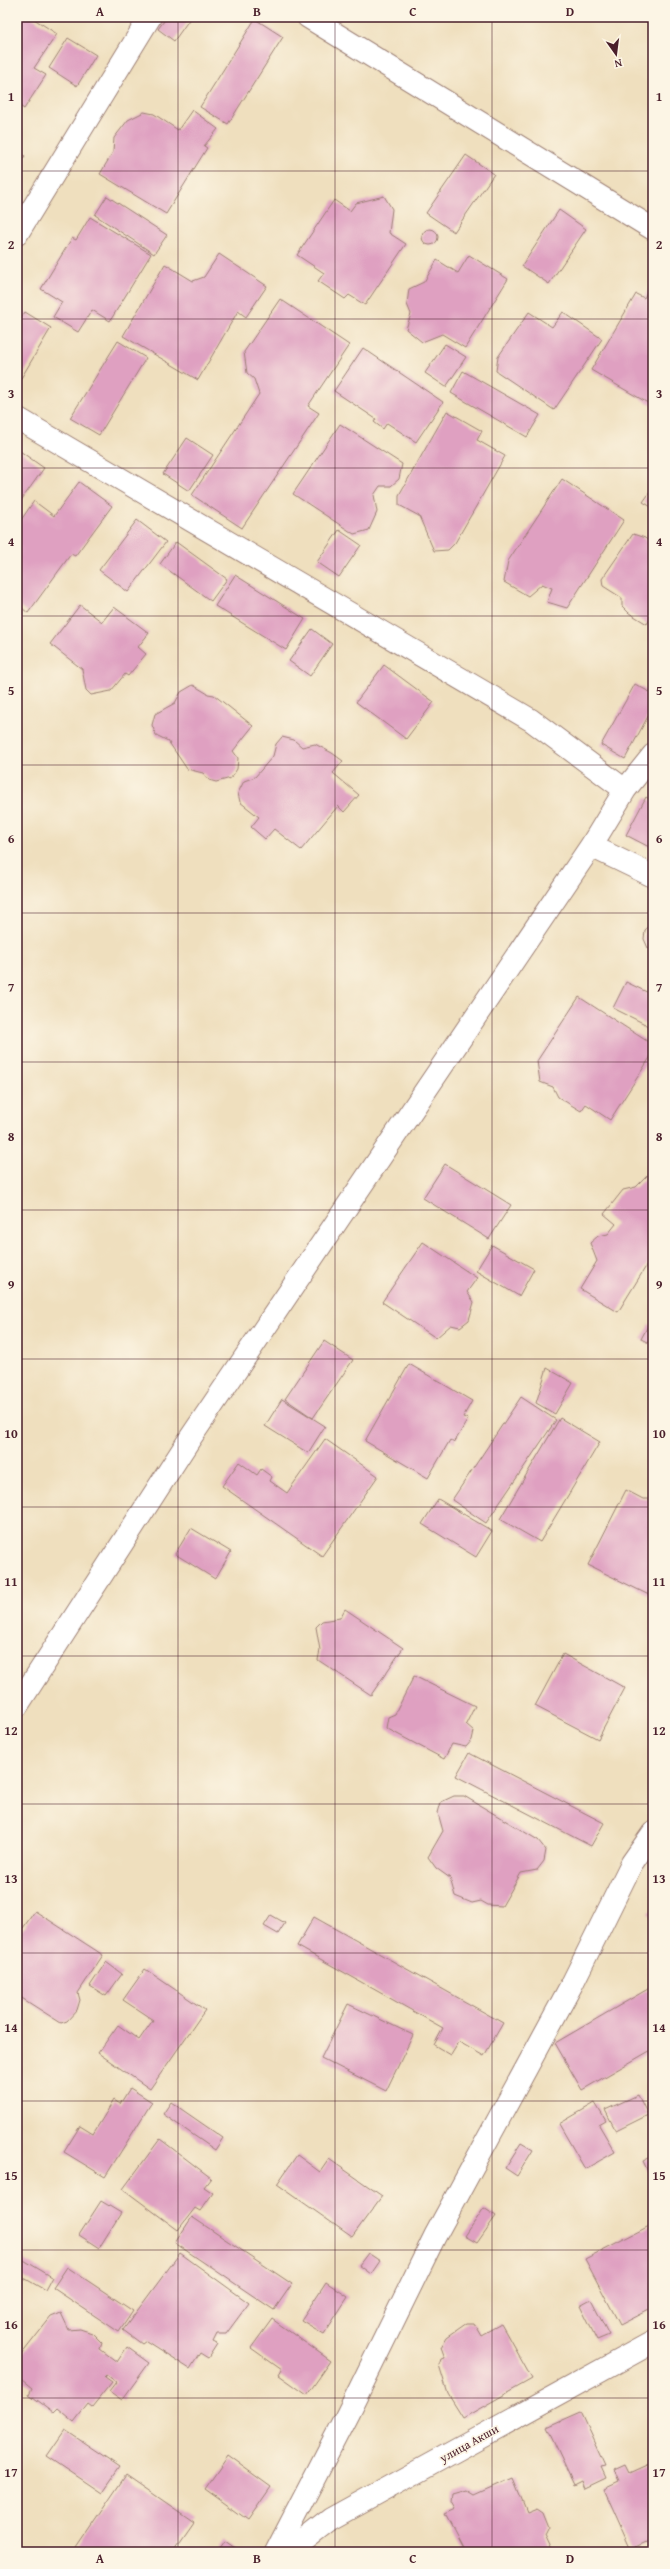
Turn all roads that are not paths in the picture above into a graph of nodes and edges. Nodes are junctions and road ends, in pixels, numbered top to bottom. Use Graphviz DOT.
graph roads {
  1 [pos="150,17"];
  2 [pos="308,17"];
  3 [pos="653,229"];
  4 [pos="17,234"];
  5 [pos="17,418"];
  6 [pos="653,755"];
  7 [pos="625,790"];
  8 [pos="591,846"];
  9 [pos="653,876"];
  10 [pos="17,1706"];
  11 [pos="653,1833"];
  12 [pos="653,2342"];
  13 [pos="276,2552"];
  14 [pos="289,2552"];
  1 -- 4 [label="street"];
  2 -- 3 [label="street"];
  5 -- 7 [label="street"];
  6 -- 7 [label="street"];
  7 -- 8 [label="street"];
  8 -- 9 [label="street"];
  8 -- 10 [label="street"];
  11 -- 13 [label="street"];
  12 -- 14 [label="street, улица Акши"];
}
